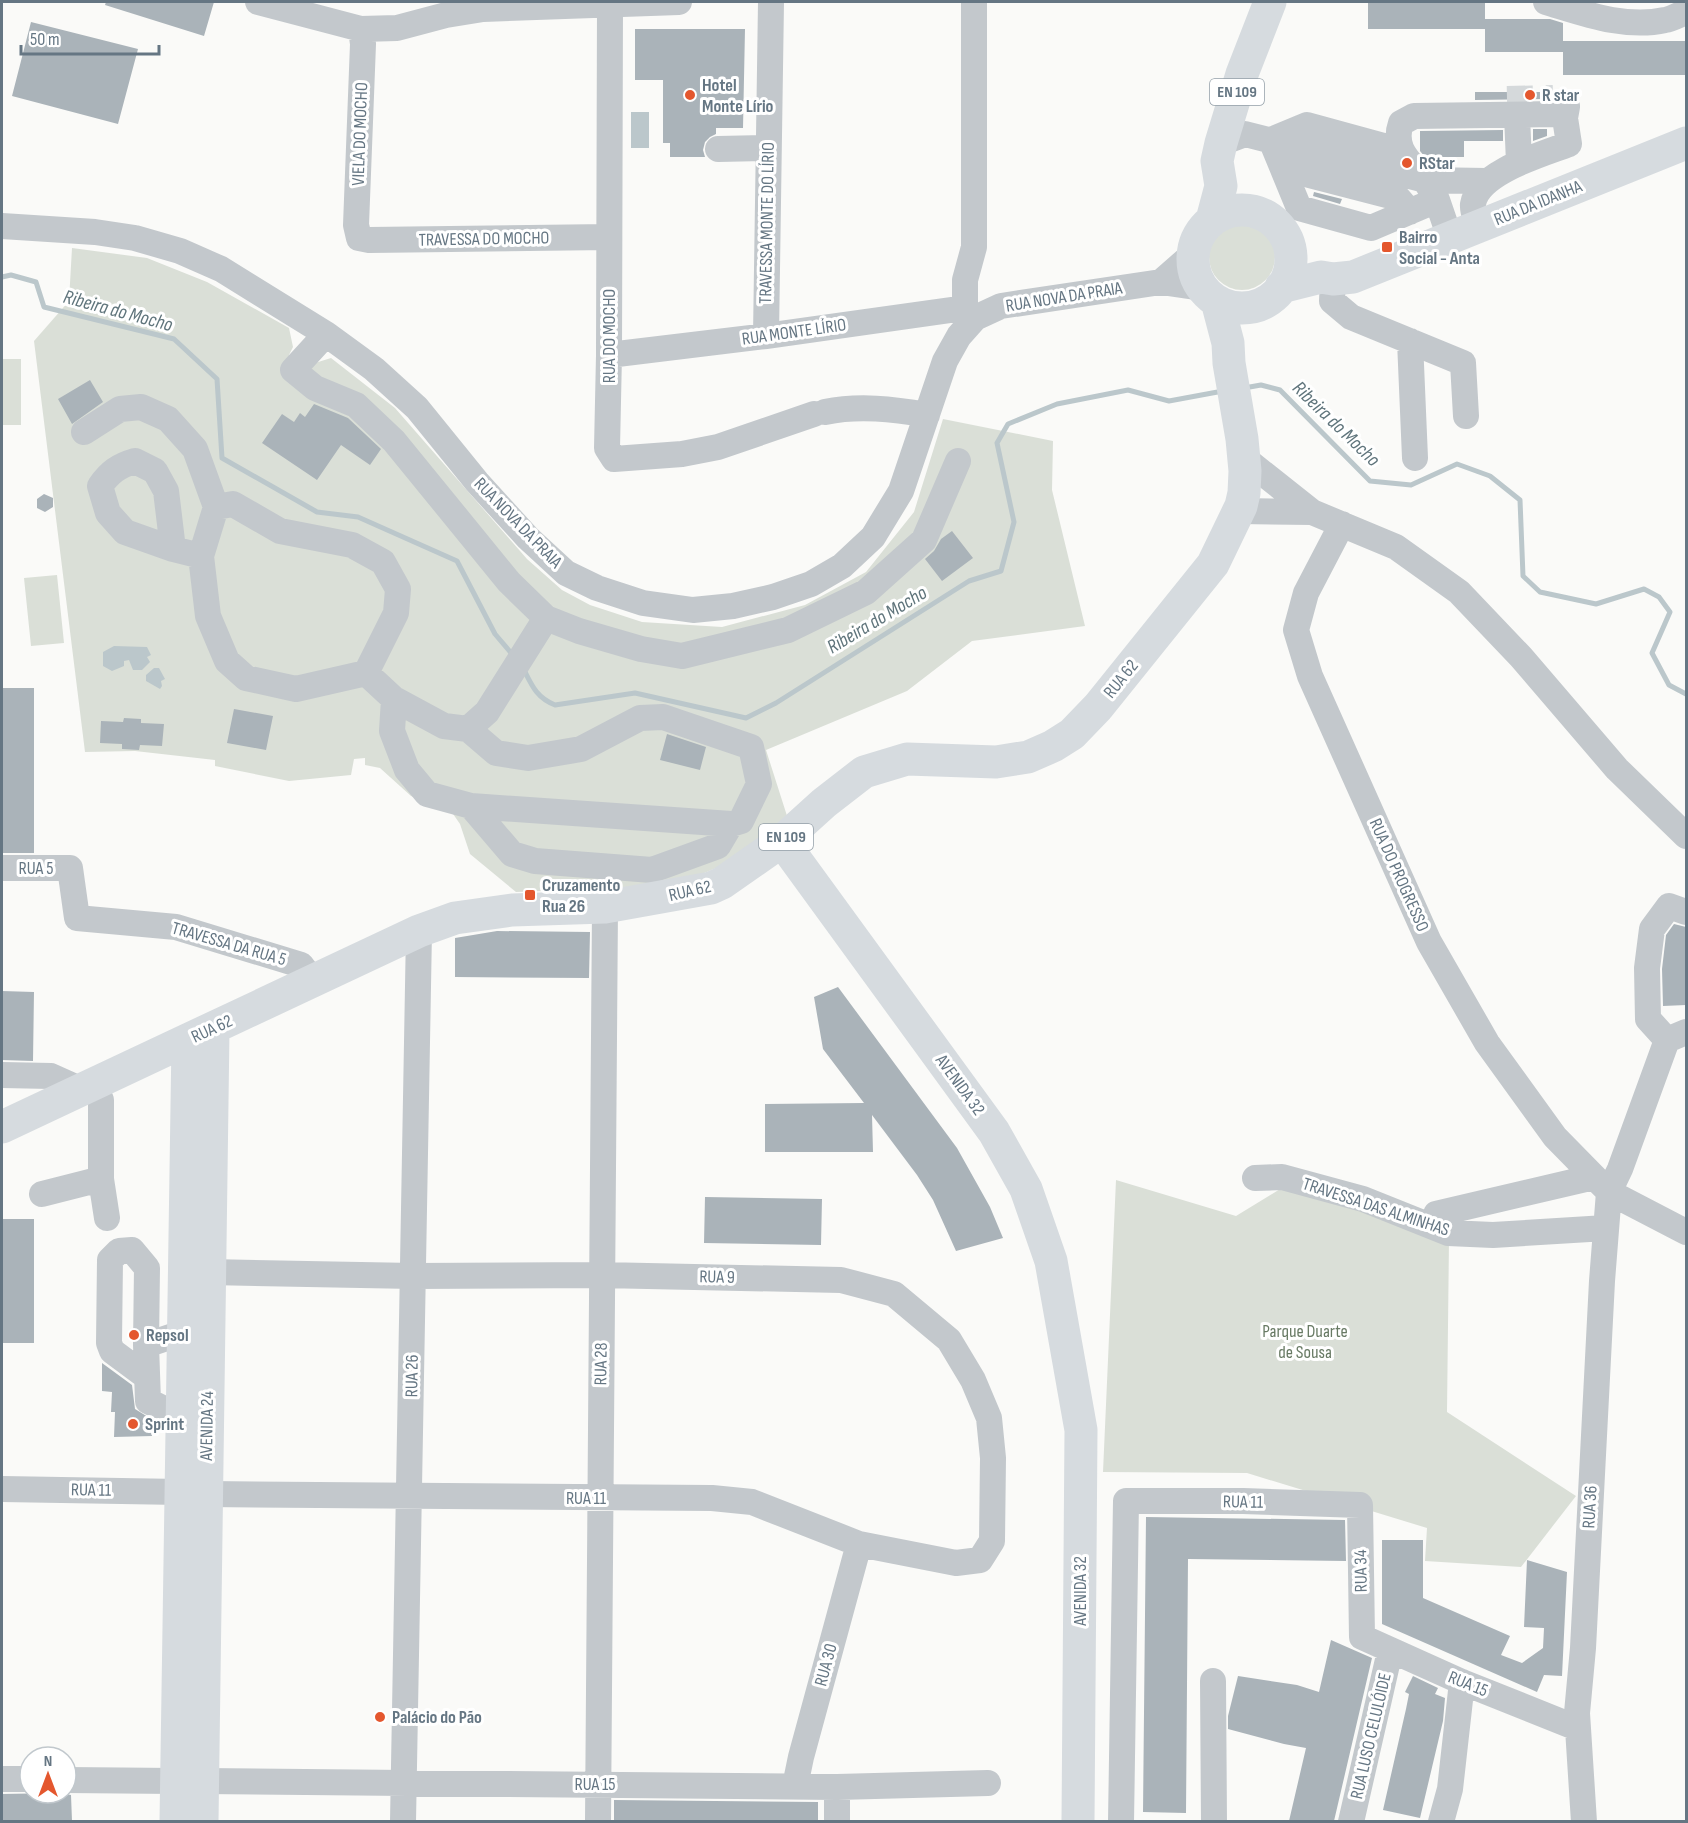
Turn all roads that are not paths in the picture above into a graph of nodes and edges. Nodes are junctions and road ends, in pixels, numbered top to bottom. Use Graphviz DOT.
graph roads {
  1 [pos="258,2"];
  2 [pos="679,2"];
  3 [pos="771,2"];
  4 [pos="974,2"];
  5 [pos="1270,2"];
  6 [pos="1546,2"];
  7 [pos="610,4"];
  8 [pos="1686,12"];
  9 [pos="361,29"];
  10 [pos="1512,107"];
  11 [pos="1271,140"];
  12 [pos="1221,143"];
  13 [pos="1686,143"];
  14 [pos="768,148"];
  15 [pos="718,149"];
  16 [pos="1402,151"];
  17 [pos="1519,163"];
  18 [pos="1486,181"];
  19 [pos="1431,190"];
  20 [pos="1410,212"];
  21 [pos="1227,215"];
  22 [pos="2,226"];
  23 [pos="1464,232"];
  24 [pos="609,237"];
  25 [pos="359,238"];
  26 [pos="1290,252"];
  27 [pos="1193,254"];
  28 [pos="1327,278"];
  29 [pos="1161,282"];
  30 [pos="1281,287"];
  31 [pos="1222,299"];
  32 [pos="970,313"];
  33 [pos="326,334"];
  34 [pos="766,336"];
  35 [pos="1410,341"];
  36 [pos="609,356"];
  37 [pos="927,415"];
  38 [pos="1466,416"];
  39 [pos="84,432"];
  40 [pos="1242,445"];
  41 [pos="1415,458"];
  42 [pos="958,461"];
  43 [pos="216,507"];
  44 [pos="1239,511"];
  45 [pos="1312,512"];
  46 [pos="1342,524"];
  47 [pos="173,549"];
  48 [pos="201,556"];
  49 [pos="546,618"];
  50 [pos="366,673"];
  51 [pos="394,699"];
  52 [pos="468,729"];
  53 [pos="471,806"];
  54 [pos="731,824"];
  55 [pos="1686,836"];
  56 [pos="782,841"];
  57 [pos="2,868"];
  58 [pos="70,868"];
  59 [pos="605,907"];
  60 [pos="1686,912"];
  61 [pos="419,931"];
  62 [pos="314,982"];
  63 [pos="200,1035"];
  64 [pos="1677,1036"];
  65 [pos="2,1075"];
  66 [pos="86,1086"];
  67 [pos="2,1127"];
  68 [pos="1255,1178"];
  69 [pos="101,1179"];
  70 [pos="1601,1184"];
  71 [pos="42,1194"];
  72 [pos="1436,1215"];
  73 [pos="107,1218"];
  74 [pos="1606,1228"];
  75 [pos="1686,1232"];
  76 [pos="209,1272"];
  77 [pos="602,1275"];
  78 [pos="414,1276"];
  79 [pos="182,1333"];
  80 [pos="146,1345"];
  81 [pos="1067,1362"];
  82 [pos="147,1377"];
  83 [pos="182,1418"];
  84 [pos="2,1489"];
  85 [pos="194,1493"];
  86 [pos="410,1497"];
  87 [pos="599,1498"];
  88 [pos="1360,1505"];
  89 [pos="859,1544"];
  90 [pos="956,1563"];
  91 [pos="1362,1637"];
  92 [pos="1390,1651"];
  93 [pos="1213,1681"];
  94 [pos="1462,1682"];
  95 [pos="1577,1728"];
  96 [pos="2,1779"];
  97 [pos="18,1779"];
  98 [pos="78,1780"];
  99 [pos="189,1781"];
  100 [pos="988,1783"];
  101 [pos="404,1784"];
  102 [pos="598,1784"];
  103 [pos="795,1786"];
  104 [pos="837,1787"];
  105 [pos="176,1821"];
  106 [pos="202,1821"];
  107 [pos="403,1821"];
  108 [pos="598,1821"];
  109 [pos="837,1821"];
  110 [pos="1057,1821"];
  111 [pos="1078,1821"];
  112 [pos="1121,1821"];
  113 [pos="1214,1821"];
  114 [pos="1351,1821"];
  115 [pos="1441,1821"];
  116 [pos="1584,1821"];
  1 -- 9 [label="street"];
  2 -- 7 [label="street"];
  3 -- 14 [label="street, TRAVESSA MONTE DO LÍRIO"];
  4 -- 32 [label="street"];
  5 -- 12 [label="main road, EN 109"];
  6 -- 8 [label="street"];
  7 -- 9 [label="street"];
  7 -- 24 [label="street, RUA DO MOCHO"];
  9 -- 25 [label="street, VIELA DO MOCHO"];
  10 -- 16 [label="street"];
  10 -- 17 [label="street"];
  10 -- 17 [label="street"];
  11 -- 12 [label="street"];
  11 -- 16 [label="street"];
  11 -- 19 [label="street"];
  11 -- 20 [label="street"];
  11 -- 20 [label="street"];
  12 -- 21 [label="main road, EN 109"];
  13 -- 23 [label="main road, RUA DA IDANHA"];
  14 -- 15 [label="street"];
  14 -- 34 [label="street, TRAVESSA MONTE DO LÍRIO"];
  16 -- 19 [label="street"];
  17 -- 18 [label="street"];
  18 -- 19 [label="street"];
  18 -- 23 [label="street"];
  19 -- 20 [label="street"];
  19 -- 23 [label="street"];
  21 -- 26 [label="main road"];
  21 -- 27 [label="main road, EN 109"];
  22 -- 33 [label="street, RUA NOVA DA PRAIA"];
  23 -- 28 [label="main road, RUA DA IDANHA"];
  24 -- 25 [label="street, TRAVESSA DO MOCHO"];
  24 -- 36 [label="street, RUA DO MOCHO"];
  26 -- 28 [label="main road"];
  26 -- 30 [label="main road"];
  27 -- 29 [label="street"];
  27 -- 31 [label="main road, EN 109"];
  28 -- 30 [label="main road, RUA DA IDANHA"];
  28 -- 35 [label="street"];
  29 -- 31 [label="street, RUA NOVA DA PRAIA"];
  29 -- 32 [label="street, RUA NOVA DA PRAIA"];
  30 -- 31 [label="main road"];
  31 -- 40 [label="main road, RUA 62 / EN 109"];
  32 -- 34 [label="street, RUA MONTE LÍRIO"];
  32 -- 37 [label="street, RUA NOVA DA PRAIA"];
  33 -- 37 [label="street, RUA NOVA DA PRAIA"];
  33 -- 49 [label="street"];
  34 -- 36 [label="street, RUA MONTE LÍRIO"];
  35 -- 38 [label="street"];
  35 -- 41 [label="street"];
  36 -- 37 [label="street, RUA DO MOCHO"];
  39 -- 43 [label="street"];
  40 -- 44 [label="main road, RUA 62 / EN 109"];
  40 -- 45 [label="street"];
  42 -- 49 [label="street"];
  43 -- 48 [label="street"];
  43 -- 50 [label="street"];
  44 -- 45 [label="street"];
  44 -- 56 [label="main road, RUA 62 / EN 109"];
  45 -- 46 [label="street"];
  46 -- 55 [label="street"];
  46 -- 70 [label="street, RUA DO PROGRESSO"];
  47 -- 48 [label="street"];
  48 -- 50 [label="street"];
  49 -- 52 [label="street"];
  50 -- 51 [label="street"];
  51 -- 52 [label="street"];
  51 -- 53 [label="street"];
  52 -- 54 [label="street"];
  53 -- 54 [label="street"];
  53 -- 54 [label="street"];
  56 -- 59 [label="main road, RUA 62 / EN 109"];
  56 -- 81 [label="main road, AVENIDA 32"];
  57 -- 58 [label="street, RUA 5"];
  58 -- 62 [label="street, TRAVESSA DA RUA 5"];
  59 -- 61 [label="main road, RUA 62 / EN 109"];
  59 -- 77 [label="street, RUA 28"];
  60 -- 64 [label="street"];
  61 -- 62 [label="main road, RUA 62 / EN 109"];
  61 -- 78 [label="street, RUA 26"];
  62 -- 63 [label="main road, RUA 62 / EN 109"];
  63 -- 66 [label="main road, RUA 62"];
  63 -- 76 [label="main road, AVENIDA 24"];
  63 -- 79 [label="main road, AVENIDA 24"];
  64 -- 70 [label="street, RUA 36"];
  65 -- 66 [label="street"];
  66 -- 67 [label="main road, RUA 62"];
  66 -- 69 [label="street"];
  68 -- 74 [label="street, TRAVESSA DAS ALMINHAS"];
  69 -- 71 [label="street"];
  69 -- 73 [label="street"];
  70 -- 72 [label="street"];
  70 -- 74 [label="street, RUA 36"];
  70 -- 75 [label="street, RUA DO PROGRESSO"];
  74 -- 95 [label="street, RUA 36"];
  76 -- 78 [label="street, RUA 9"];
  76 -- 85 [label="main road, AVENIDA 24"];
  77 -- 78 [label="street, RUA 9"];
  77 -- 87 [label="street, RUA 28"];
  77 -- 90 [label="street, RUA 9"];
  78 -- 86 [label="street, RUA 26"];
  79 -- 80 [label="street"];
  79 -- 83 [label="main road, AVENIDA 24"];
  80 -- 82 [label="street"];
  80 -- 82 [label="street"];
  81 -- 110 [label="main road, AVENIDA 32"];
  81 -- 111 [label="main road, AVENIDA 32"];
  82 -- 83 [label="street"];
  83 -- 85 [label="main road, AVENIDA 24"];
  84 -- 85 [label="street, RUA 11"];
  85 -- 86 [label="street, RUA 11"];
  85 -- 99 [label="main road, AVENIDA 24"];
  86 -- 87 [label="street, RUA 11"];
  86 -- 101 [label="street, RUA 26"];
  87 -- 89 [label="street, RUA 11"];
  87 -- 102 [label="street, RUA 28"];
  88 -- 91 [label="street, RUA 34"];
  88 -- 112 [label="street, RUA 11"];
  89 -- 90 [label="street, RUA 11"];
  89 -- 103 [label="street, RUA 30"];
  91 -- 92 [label="street, RUA 15"];
  92 -- 94 [label="street, RUA 15"];
  92 -- 114 [label="street, RUA LUSO CELULÓIDE"];
  93 -- 113 [label="street"];
  94 -- 95 [label="street, RUA 15"];
  94 -- 115 [label="street"];
  95 -- 116 [label="street, RUA 36"];
  96 -- 97 [label="street"];
  98 -- 99 [label="street, RUA 15"];
  99 -- 101 [label="street, RUA 15"];
  99 -- 105 [label="main road, AVENIDA 24"];
  99 -- 106 [label="main road, AVENIDA 24"];
  100 -- 104 [label="street, RUA 15"];
  101 -- 102 [label="street, RUA 15"];
  101 -- 107 [label="street, RUA 26"];
  102 -- 103 [label="street, RUA 15"];
  102 -- 108 [label="street, RUA 28"];
  103 -- 104 [label="street, RUA 15"];
  104 -- 109 [label="street"];
}
